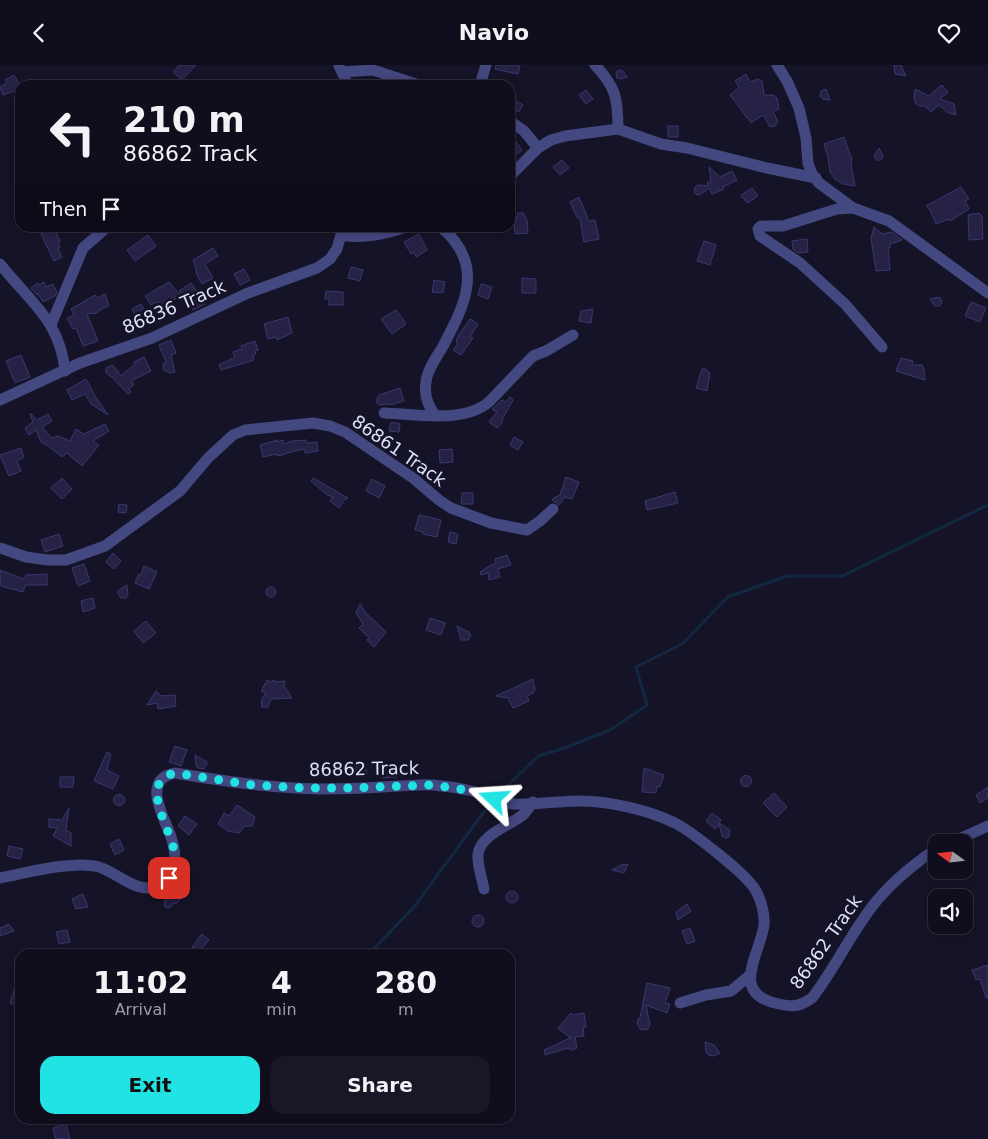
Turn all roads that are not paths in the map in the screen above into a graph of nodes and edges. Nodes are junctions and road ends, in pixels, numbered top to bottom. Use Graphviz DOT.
graph roads {
  1 [pos="486,65"];
  2 [pos="595,65"];
  3 [pos="776,65"];
  4 [pos="340,68"];
  5 [pos="346,80"];
  6 [pos="405,80"];
  7 [pos="482,80"];
  8 [pos="515,125"];
  9 [pos="618,129"];
  10 [pos="538,149"];
  11 [pos="515,171"];
  12 [pos="816,178"];
  13 [pos="853,208"];
  14 [pos="101,232"];
  15 [pos="342,232"];
  16 [pos="346,232"];
  17 [pos="390,232"];
  18 [pos="446,232"];
  19 [pos="0,263"];
  20 [pos="988,293"];
  21 [pos="51,325"];
  22 [pos="574,335"];
  23 [pos="882,347"];
  24 [pos="65,371"];
  25 [pos="0,400"];
  26 [pos="384,413"];
  27 [pos="435,415"];
  28 [pos="553,509"];
  29 [pos="0,548"];
  30 [pos="533,802"];
  31 [pos="988,826"];
  32 [pos="970,834"];
  33 [pos="928,855"];
  34 [pos="0,879"];
  35 [pos="484,889"];
  36 [pos="750,975"];
  37 [pos="680,1003"];
  1 -- 7 [label="street"];
  2 -- 9 [label="street"];
  3 -- 12 [label="street"];
  4 -- 5 [label="street"];
  4 -- 6 [label="street"];
  8 -- 10 [label="street"];
  9 -- 10 [label="street"];
  9 -- 12 [label="street"];
  10 -- 11 [label="street"];
  12 -- 13 [label="street"];
  13 -- 20 [label="street"];
  13 -- 23 [label="street"];
  14 -- 21 [label="street"];
  15 -- 24 [label="street, 86836 Track"];
  16 -- 17 [label="street"];
  18 -- 27 [label="street"];
  19 -- 21 [label="street"];
  21 -- 24 [label="street"];
  22 -- 27 [label="street"];
  24 -- 25 [label="street, 86836 Track"];
  26 -- 27 [label="street"];
  28 -- 29 [label="street, 86861 Track"];
  30 -- 34 [label="street, 86862 Track"];
  30 -- 35 [label="street"];
  30 -- 36 [label="street, 86862 Track"];
  31 -- 32 [label="street"];
  33 -- 36 [label="street, 86862 Track"];
  36 -- 37 [label="street"];
}
